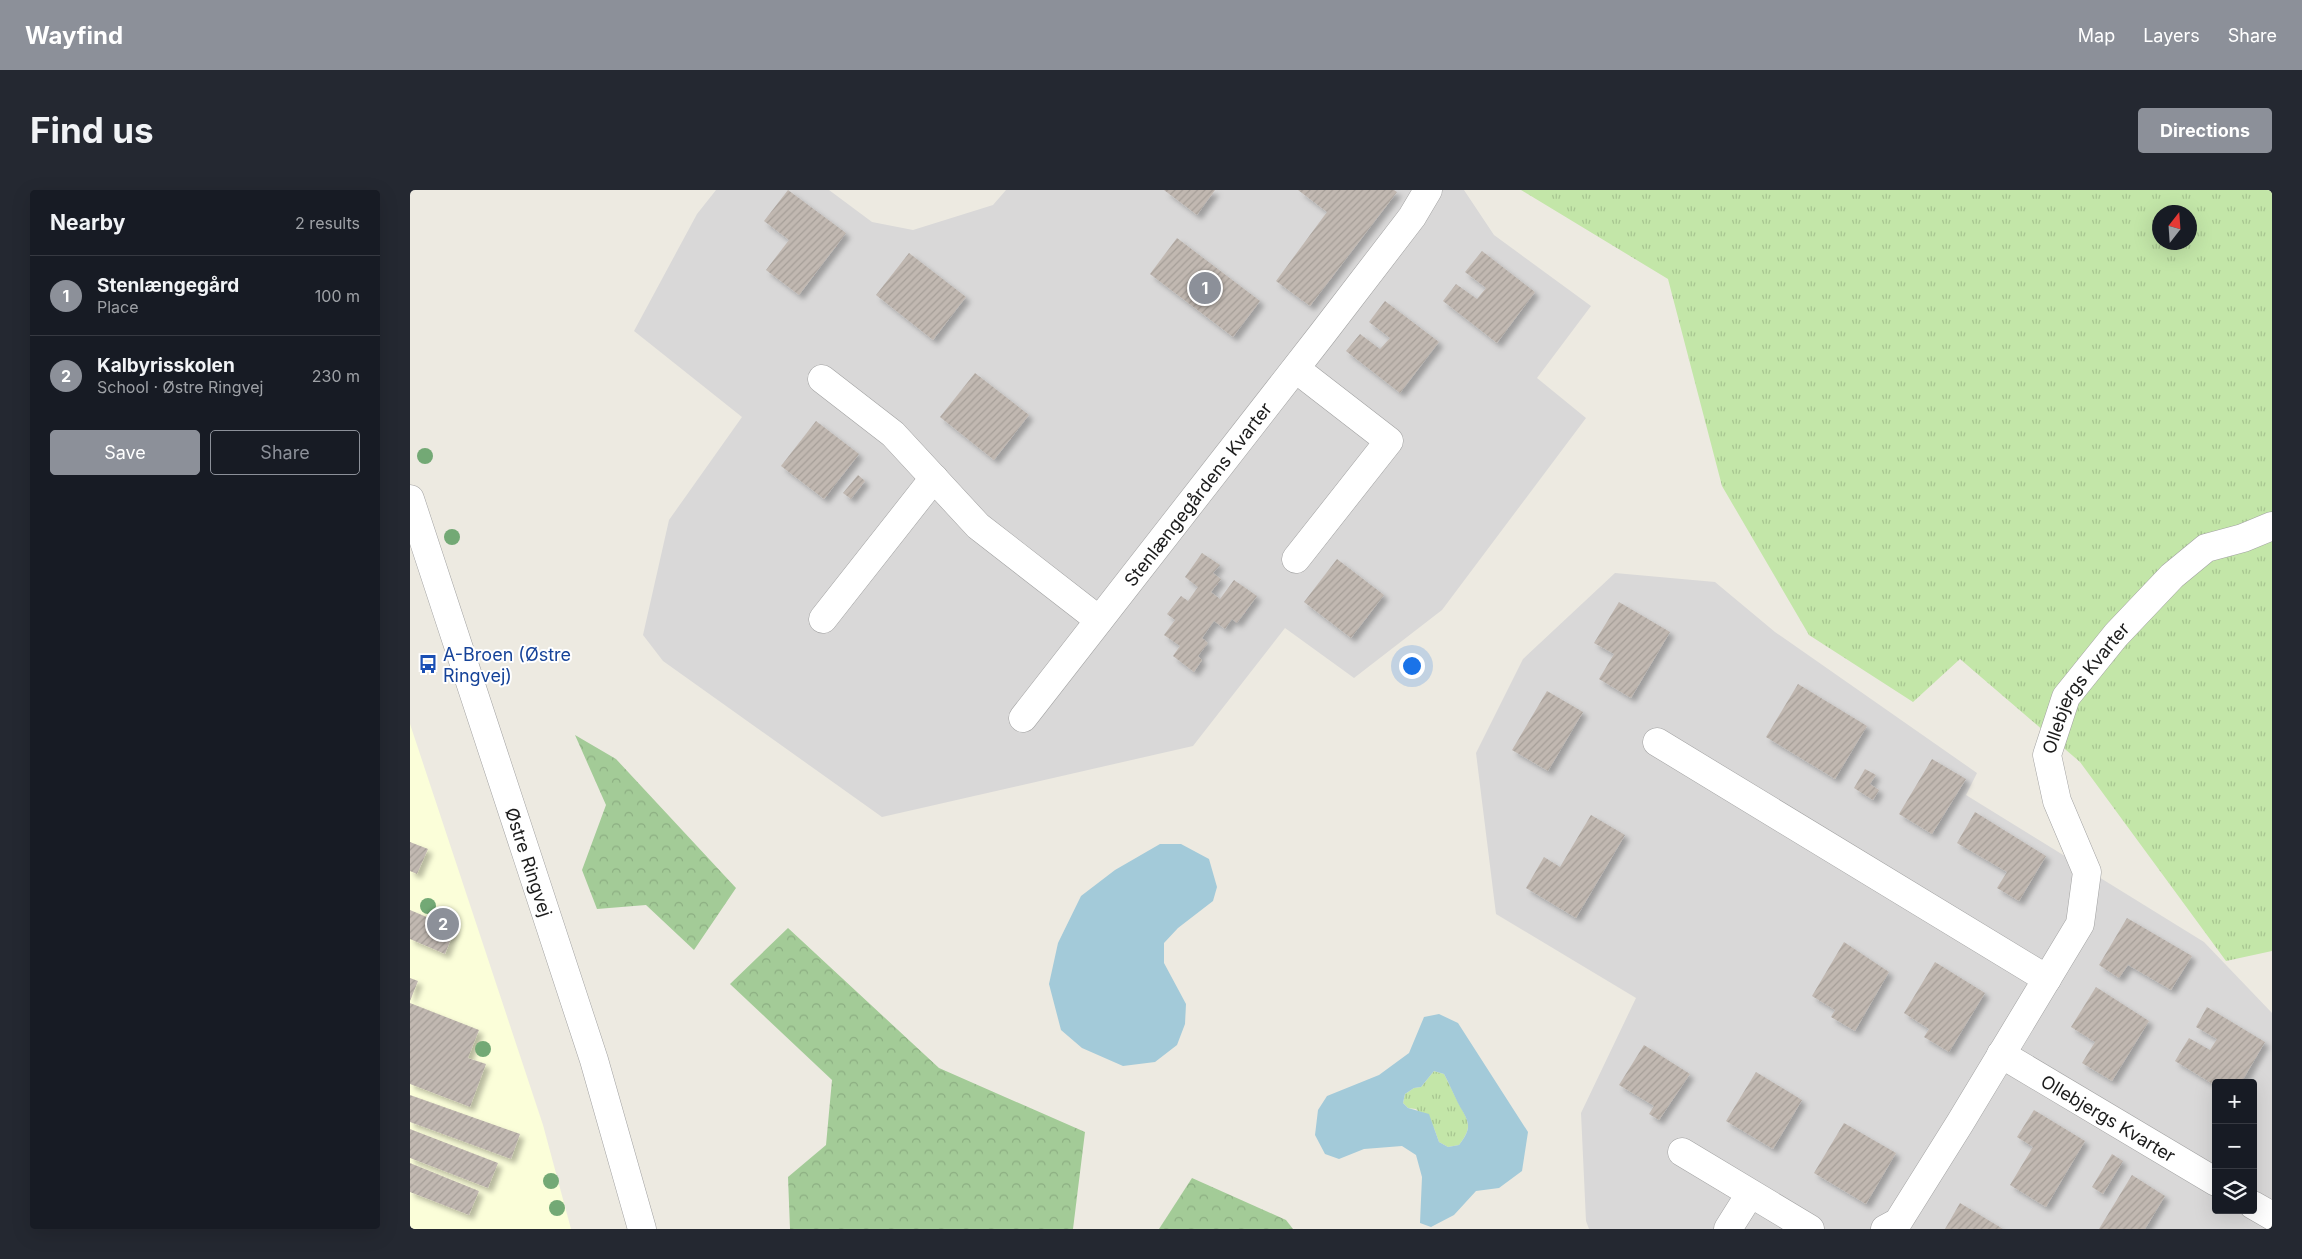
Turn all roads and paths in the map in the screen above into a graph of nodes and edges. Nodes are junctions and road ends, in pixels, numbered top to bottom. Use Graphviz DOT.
graph roads {
  1 [pos="1428,190"];
  2 [pos="1296,369"];
  3 [pos="822,379"];
  4 [pos="934,478"];
  5 [pos="410,499"];
  6 [pos="2272,526"];
  7 [pos="1296,559"];
  8 [pos="823,619"];
  9 [pos="1099,620"];
  10 [pos="1023,718"];
  11 [pos="1657,742"];
  12 [pos="2047,979"];
  13 [pos="2001,1054"];
  14 [pos="1682,1152"];
  15 [pos="2212,1180"];
  16 [pos="1750,1194"];
  17 [pos="2257,1207"];
  18 [pos="2272,1216"];
  19 [pos="642,1229"];
  20 [pos="1728,1229"];
  21 [pos="1810,1229"];
  22 [pos="1885,1229"];
  1 -- 2 [label="street, Stenlængegårdens Kvarter"];
  2 -- 7 [label="street"];
  2 -- 9 [label="street, Stenlængegårdens Kvarter"];
  3 -- 4 [label="street"];
  4 -- 8 [label="street"];
  4 -- 9 [label="street"];
  5 -- 19 [label="street, Østre Ringvej"];
  6 -- 12 [label="street, Ollebjergs Kvarter"];
  9 -- 10 [label="street, Stenlængegårdens Kvarter"];
  11 -- 12 [label="street"];
  12 -- 13 [label="street, Ollebjergs Kvarter"];
  13 -- 15 [label="street, Ollebjergs Kvarter"];
  13 -- 22 [label="street, Ollebjergs Kvarter"];
  14 -- 16 [label="street"];
  16 -- 20 [label="street"];
  16 -- 21 [label="street"];
  17 -- 18 [label="street"];
}
